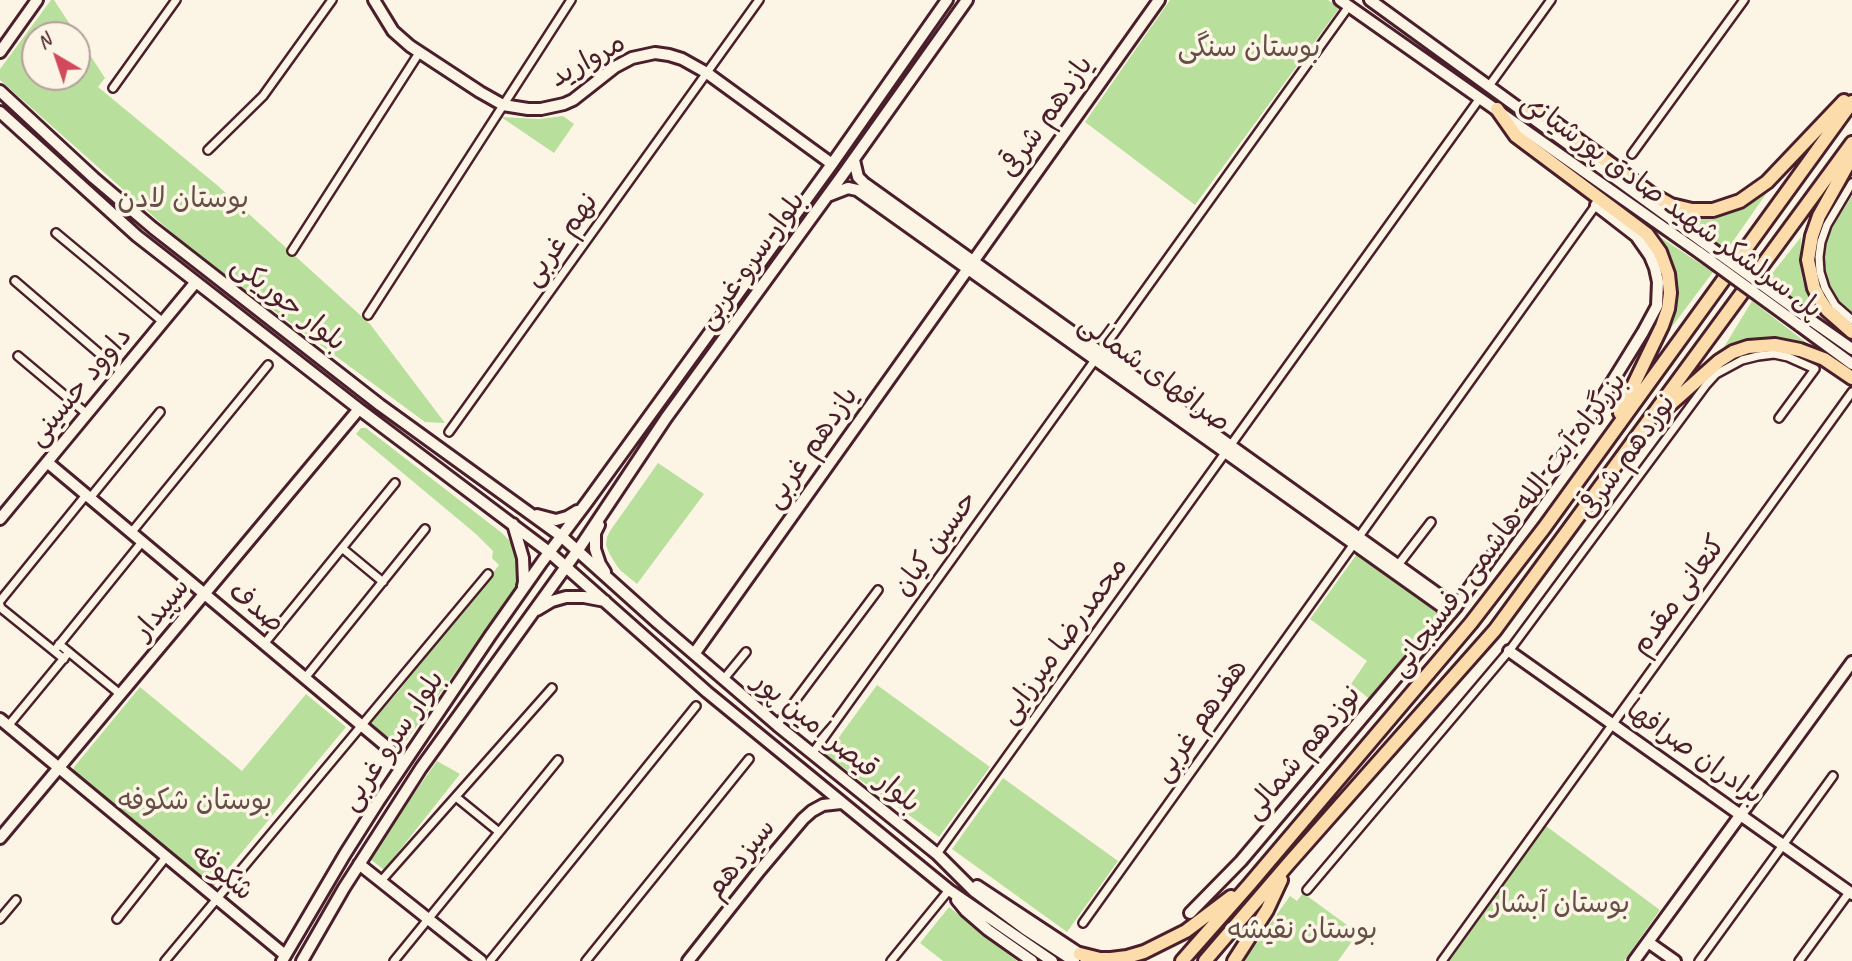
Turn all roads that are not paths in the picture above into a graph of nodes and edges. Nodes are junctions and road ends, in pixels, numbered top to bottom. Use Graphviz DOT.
graph roads {
  1 [pos="37,0"];
  2 [pos="176,0"];
  3 [pos="332,0"];
  4 [pos="374,0"];
  5 [pos="571,0"];
  6 [pos="759,0"];
  7 [pos="947,0"];
  8 [pos="967,0"];
  9 [pos="1159,0"];
  10 [pos="1370,0"];
  11 [pos="1551,0"];
  12 [pos="1744,0"];
  13 [pos="1345,3"];
  14 [pos="0,52"];
  15 [pos="419,53"];
  16 [pos="707,72"];
  17 [pos="1489,86"];
  18 [pos="113,88"];
  19 [pos="0,91"];
  20 [pos="1852,94"];
  21 [pos="1480,98"];
  22 [pos="1852,102"];
  23 [pos="503,105"];
  24 [pos="1497,109"];
  25 [pos="0,112"];
  26 [pos="1527,114"];
  27 [pos="1852,143"];
  28 [pos="208,150"];
  29 [pos="1632,154"];
  30 [pos="1852,157"];
  31 [pos="854,160"];
  32 [pos="832,164"];
  33 [pos="1852,183"];
  34 [pos="828,196"];
  35 [pos="1596,205"];
  36 [pos="153,228"];
  37 [pos="56,233"];
  38 [pos="136,236"];
  39 [pos="1704,249"];
  40 [pos="292,251"];
  41 [pos="971,265"];
  42 [pos="15,281"];
  43 [pos="195,283"];
  44 [pos="368,315"];
  45 [pos="1852,320"];
  46 [pos="1802,321"];
  47 [pos="163,322"];
  48 [pos="1852,332"];
  49 [pos="1852,349"];
  50 [pos="19,356"];
  51 [pos="1098,356"];
  52 [pos="1852,364"];
  53 [pos="268,365"];
  54 [pos="121,372"];
  55 [pos="1852,378"];
  56 [pos="1852,392"];
  57 [pos="359,408"];
  58 [pos="160,412"];
  59 [pos="87,414"];
  60 [pos="1779,418"];
  61 [pos="449,432"];
  62 [pos="1638,435"];
  63 [pos="1606,441"];
  64 [pos="1228,449"];
  65 [pos="617,461"];
  66 [pos="47,462"];
  67 [pos="630,471"];
  68 [pos="395,483"];
  69 [pos="88,497"];
  70 [pos="587,502"];
  71 [pos="525,510"];
  72 [pos="604,512"];
  73 [pos="0,519"];
  74 [pos="1431,522"];
  75 [pos="513,524"];
  76 [pos="425,529"];
  77 [pos="131,533"];
  78 [pos="561,536"];
  79 [pos="1356,540"];
  80 [pos="142,542"];
  81 [pos="342,548"];
  82 [pos="578,550"];
  83 [pos="549,552"];
  84 [pos="1398,565"];
  85 [pos="566,566"];
  86 [pos="488,574"];
  87 [pos="383,582"];
  88 [pos="613,583"];
  89 [pos="878,590"];
  90 [pos="204,594"];
  91 [pos="517,598"];
  92 [pos="606,601"];
  93 [pos="0,603"];
  94 [pos="1453,610"];
  95 [pos="532,613"];
  96 [pos="658,623"];
  97 [pos="490,636"];
  98 [pos="644,636"];
  99 [pos="264,644"];
  100 [pos="57,648"];
  101 [pos="507,648"];
  102 [pos="746,652"];
  103 [pos="1509,652"];
  104 [pos="694,654"];
  105 [pos="67,656"];
  106 [pos="1852,662"];
  107 [pos="305,678"];
  108 [pos="723,680"];
  109 [pos="552,688"];
  110 [pos="120,694"];
  111 [pos="696,706"];
  112 [pos="4,722"];
  113 [pos="1613,724"];
  114 [pos="362,725"];
  115 [pos="777,726"];
  116 [pos="811,754"];
  117 [pos="749,759"];
  118 [pos="558,760"];
  119 [pos="404,761"];
  120 [pos="59,768"];
  121 [pos="1833,776"];
  122 [pos="456,797"];
  123 [pos="841,803"];
  124 [pos="1741,814"];
  125 [pos="499,832"];
  126 [pos="0,838"];
  127 [pos="1784,845"];
  128 [pos="937,854"];
  129 [pos="166,856"];
  130 [pos="1289,863"];
  131 [pos="359,864"];
  132 [pos="381,881"];
  133 [pos="1249,885"];
  134 [pos="948,890"];
  135 [pos="1307,890"];
  136 [pos="1851,891"];
  137 [pos="217,899"];
  138 [pos="16,900"];
  139 [pos="1191,913"];
  140 [pos="0,919"];
  141 [pos="117,919"];
  142 [pos="428,919"];
  143 [pos="1083,923"];
  144 [pos="1648,942"];
  145 [pos="284,958"];
  146 [pos="1082,959"];
  147 [pos="165,961"];
  148 [pos="302,961"];
  149 [pos="394,961"];
  150 [pos="481,961"];
  151 [pos="490,961"];
  152 [pos="586,961"];
  153 [pos="688,961"];
  154 [pos="891,961"];
  155 [pos="1032,961"];
  156 [pos="1052,961"];
  157 [pos="1182,961"];
  158 [pos="1205,961"];
  159 [pos="1234,961"];
  160 [pos="1442,961"];
  161 [pos="1634,961"];
  162 [pos="1675,961"];
  163 [pos="1699,961"];
  164 [pos="1799,961"];
  1 -- 14 [label="main road"];
  2 -- 18 [label="street"];
  3 -- 28 [label="street"];
  4 -- 15 [label="main road, مروارید"];
  5 -- 23 [label="street"];
  6 -- 16 [label="street, نهم غربی"];
  7 -- 32 [label="main road, بلوار سرو غربی"];
  8 -- 31 [label="main road, بلوار سرو غربی"];
  9 -- 41 [label="main road, یازدهم شرقی"];
  10 -- 17 [label="main road, پل سرلشکر شهید صادق پورشیانی"];
  11 -- 17 [label="street"];
  12 -- 29 [label="street"];
  13 -- 21 [label="main road, پل سرلشکر شهید صادق پورشیانی"];
  13 -- 51 [label="street, حسین کیان"];
  15 -- 23 [label="main road, مروارید"];
  15 -- 40 [label="street"];
  16 -- 23 [label="main road, مروارید"];
  16 -- 32 [label="main road, مروارید"];
  16 -- 61 [label="street, نهم غربی"];
  17 -- 26 [label="main road, پل سرلشکر شهید صادق پورشیانی"];
  19 -- 36 [label="main road, بلوار جوریکی"];
  20 -- 26 [label="highway"];
  21 -- 24 [label="main road, پل سرلشکر شهید صادق پورشیانی"];
  21 -- 64 [label="street, محمدرضا میرزایی"];
  22 -- 63 [label="highway, بزرگراه آیت الله هاشمی رفسنجانی"];
  23 -- 44 [label="street"];
  24 -- 39 [label="main road, پل سرلشکر شهید صادق پورشیانی"];
  24 -- 63 [label="highway"];
  25 -- 38 [label="main road, بلوار جوریکی"];
  26 -- 39 [label="main road, پل سرلشکر شهید صادق پورشیانی"];
  27 -- 62 [label="highway, بزرگراه آیت الله هاشمی رفسنجانی"];
  30 -- 48 [label="highway"];
  31 -- 34 [label="main road, بلوار سرو غربی"];
  31 -- 41 [label="main road, صرافهای شمالی"];
  32 -- 65 [label="main road, بلوار سرو غربی"];
  33 -- 45 [label="street"];
  34 -- 41 [label="main road, صرافهای شمالی"];
  34 -- 67 [label="main road, بلوار سرو غربی"];
  35 -- 79 [label="street, هفدهم غربی"];
  35 -- 94 [label="main road, نوزدهم شمالی"];
  36 -- 38 [label="main road"];
  36 -- 71 [label="main road, بلوار جوریکی"];
  37 -- 47 [label="street"];
  38 -- 43 [label="main road, بلوار جوریکی"];
  39 -- 46 [label="main road, پل سرلشکر شهید صادق پورشیانی, bridge"];
  41 -- 51 [label="main road, صرافهای شمالی"];
  41 -- 104 [label="main road, یازدهم غربی"];
  42 -- 54 [label="street"];
  43 -- 47 [label="main road, داوود حسینی"];
  43 -- 57 [label="main road, بلوار جوریکی"];
  46 -- 49 [label="main road, پل سرلشکر شهید صادق پورشیانی"];
  46 -- 52 [label="main road, پل سرلشکر شهید صادق پورشیانی"];
  47 -- 54 [label="main road, داوود حسینی"];
  50 -- 59 [label="street"];
  51 -- 64 [label="main road, صرافهای شمالی"];
  51 -- 116 [label="street, حسین کیان"];
  53 -- 77 [label="street"];
  54 -- 59 [label="main road, داوود حسینی"];
  55 -- 62 [label="highway"];
  56 -- 113 [label="street, کنعانی مقدم"];
  57 -- 75 [label="main road, بلوار جوریکی"];
  57 -- 90 [label="main road, سپیدار"];
  58 -- 69 [label="street"];
  59 -- 66 [label="main road, داوود حسینی"];
  60 -- 103 [label="street, نوزدهم شرقی"];
  62 -- 130 [label="highway, بزرگراه آیت الله هاشمی رفسنجانی"];
  63 -- 133 [label="highway, بزرگراه آیت الله هاشمی رفسنجانی"];
  64 -- 79 [label="main road, صرافهای شمالی"];
  64 -- 128 [label="street, محمدرضا میرزایی"];
  65 -- 67 [label="main road"];
  65 -- 70 [label="main road, بلوار سرو غربی"];
  66 -- 69 [label="main road, صدف"];
  66 -- 73 [label="main road, داوود حسینی"];
  67 -- 72 [label="main road, بلوار سرو غربی"];
  68 -- 81 [label="street"];
  69 -- 77 [label="main road, صدف"];
  69 -- 93 [label="street"];
  70 -- 71 [label="main road"];
  70 -- 78 [label="main road, بلوار سرو غربی"];
  71 -- 78 [label="main road, بلوار جوریکی"];
  72 -- 82 [label="main road, بلوار سرو غربی"];
  72 -- 88 [label="main road"];
  74 -- 84 [label="street"];
  75 -- 83 [label="main road, بلوار جوریکی"];
  75 -- 91 [label="main road"];
  76 -- 87 [label="street"];
  77 -- 80 [label="main road, صدف"];
  78 -- 82 [label="main road, بلوار جوریکی"];
  78 -- 83 [label="main road, بلوار سرو غربی"];
  79 -- 84 [label="main road, صرافهای شمالی"];
  79 -- 94 [label="main road, صرافهای شمالی"];
  79 -- 143 [label="street, هفدهم غربی"];
  80 -- 90 [label="main road, صدف"];
  80 -- 100 [label="street"];
  81 -- 87 [label="street"];
  81 -- 99 [label="street"];
  82 -- 85 [label="main road, بلوار سرو غربی"];
  82 -- 88 [label="main road, بلوار قیصر امین پور"];
  83 -- 85 [label="main road, بلوار جوریکی"];
  83 -- 91 [label="main road, بلوار سرو غربی"];
  84 -- 94 [label="main road, صرافهای شمالی"];
  85 -- 92 [label="main road, بلوار قیصر امین پور"];
  85 -- 95 [label="main road, بلوار سرو غربی"];
  86 -- 114 [label="street"];
  87 -- 107 [label="street"];
  88 -- 96 [label="main road, بلوار قیصر امین پور"];
  89 -- 115 [label="street"];
  90 -- 99 [label="main road, صدف"];
  90 -- 110 [label="main road, سپیدار"];
  91 -- 97 [label="main road, بلوار سرو غربی"];
  92 -- 95 [label="main road"];
  92 -- 98 [label="main road, بلوار قیصر امین پور"];
  93 -- 100 [label="street"];
  94 -- 139 [label="main road, نوزدهم شمالی"];
  95 -- 101 [label="main road, بلوار سرو غربی"];
  96 -- 98 [label="main road"];
  96 -- 104 [label="main road, بلوار قیصر امین پور"];
  97 -- 101 [label="main road"];
  97 -- 119 [label="main road, بلوار سرو غربی"];
  98 -- 123 [label="main road, بلوار قیصر امین پور"];
  99 -- 107 [label="main road, صدف"];
  100 -- 105 [label="street"];
  101 -- 131 [label="main road, بلوار سرو غربی"];
  102 -- 108 [label="street"];
  103 -- 113 [label="main road, برادران صرافها"];
  103 -- 135 [label="street, نوزدهم شرقی"];
  104 -- 108 [label="main road, بلوار قیصر امین پور"];
  105 -- 110 [label="street"];
  105 -- 112 [label="street"];
  106 -- 124 [label="main road"];
  107 -- 114 [label="main road, صدف"];
  108 -- 115 [label="main road, بلوار قیصر امین پور"];
  109 -- 122 [label="street"];
  110 -- 120 [label="main road, سپیدار"];
  111 -- 151 [label="street"];
  112 -- 120 [label="main road, شکوفه"];
  113 -- 124 [label="main road, برادران صرافها"];
  113 -- 160 [label="street, کنعانی مقدم"];
  114 -- 119 [label="main road, صدف"];
  114 -- 137 [label="street"];
  115 -- 116 [label="main road, بلوار قیصر امین پور"];
  116 -- 128 [label="main road, بلوار قیصر امین پور"];
  117 -- 152 [label="street"];
  118 -- 125 [label="street"];
  119 -- 145 [label="main road, بلوار سرو غربی"];
  120 -- 126 [label="main road, سپیدار"];
  120 -- 129 [label="main road, شکوفه"];
  121 -- 127 [label="street"];
  122 -- 125 [label="street"];
  122 -- 132 [label="street"];
  123 -- 134 [label="main road, بلوار قیصر امین پور"];
  123 -- 153 [label="main road, سیزدهم"];
  124 -- 127 [label="main road, برادران صرافها"];
  124 -- 144 [label="main road"];
  125 -- 142 [label="street"];
  127 -- 136 [label="main road, برادران صرافها"];
  127 -- 163 [label="street"];
  128 -- 146 [label="main road, بلوار قیصر امین پور"];
  129 -- 137 [label="main road, شکوفه"];
  129 -- 141 [label="street"];
  130 -- 158 [label="highway, بزرگراه آیت الله هاشمی رفسنجانی"];
  130 -- 159 [label="highway"];
  131 -- 132 [label="main road"];
  131 -- 148 [label="main road, بلوار سرو غربی"];
  132 -- 142 [label="main road"];
  133 -- 146 [label="highway"];
  133 -- 157 [label="highway, بزرگراه آیت الله هاشمی رفسنجانی"];
  134 -- 154 [label="street"];
  134 -- 155 [label="main road"];
  134 -- 156 [label="main road, بلوار قیصر امین پور"];
  136 -- 164 [label="street"];
  137 -- 145 [label="main road, شکوفه"];
  137 -- 147 [label="street"];
  138 -- 140 [label="street"];
  142 -- 149 [label="street"];
  142 -- 150 [label="main road"];
  144 -- 161 [label="main road"];
  144 -- 162 [label="main road"];
}
